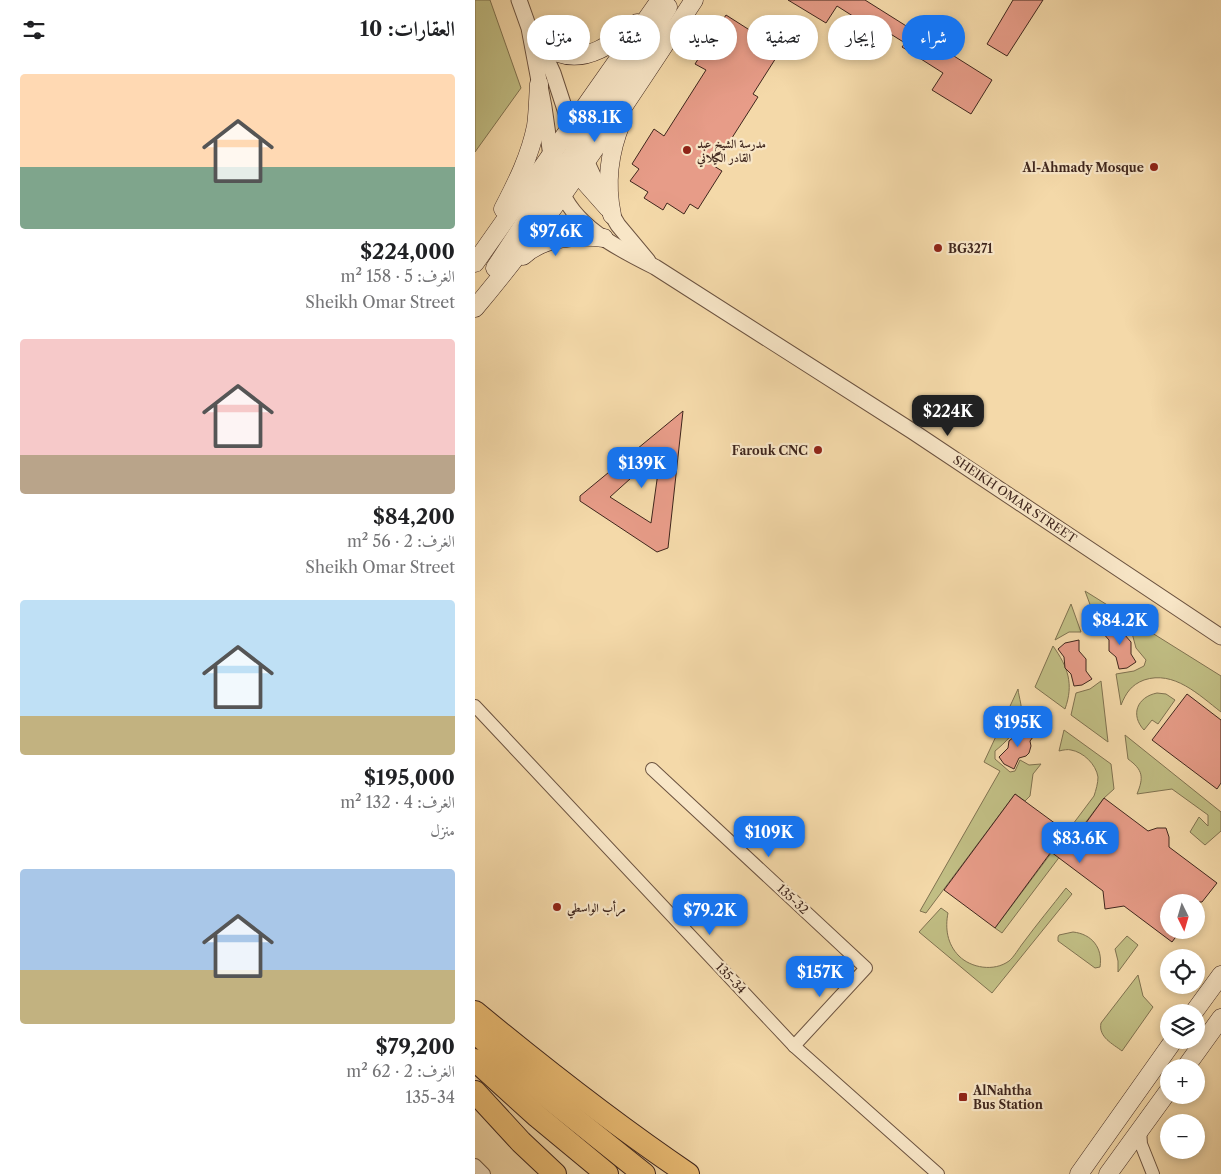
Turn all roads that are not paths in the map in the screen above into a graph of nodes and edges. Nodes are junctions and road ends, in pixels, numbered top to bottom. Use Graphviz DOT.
graph roads {
  1 [pos="519,0"];
  2 [pos="672,0"];
  3 [pos="694,0"];
  4 [pos="656,6"];
  5 [pos="527,22"];
  6 [pos="590,53"];
  7 [pos="535,60"];
  8 [pos="548,60"];
  9 [pos="539,84"];
  10 [pos="632,94"];
  11 [pos="571,128"];
  12 [pos="568,162"];
  13 [pos="562,194"];
  14 [pos="610,212"];
  15 [pos="605,238"];
  16 [pos="477,261"];
  17 [pos="655,267"];
  18 [pos="506,271"];
  19 [pos="475,300"];
  20 [pos="475,308"];
  21 [pos="1221,637"];
  22 [pos="475,706"];
  23 [pos="652,769"];
  24 [pos="1221,975"];
  25 [pos="1200,1004"];
  26 [pos="475,1012"];
  27 [pos="1221,1018"];
  28 [pos="475,1032"];
  29 [pos="794,1046"];
  30 [pos="1168,1049"];
  31 [pos="1191,1059"];
  32 [pos="475,1060"];
  33 [pos="475,1092"];
  34 [pos="1160,1102"];
  35 [pos="1140,1130"];
  36 [pos="475,1165"];
  37 [pos="484,1174"];
  38 [pos="555,1174"];
  39 [pos="607,1174"];
  40 [pos="644,1174"];
  41 [pos="688,1174"];
  42 [pos="938,1174"];
  43 [pos="1079,1174"];
  44 [pos="1108,1174"];
  45 [pos="1153,1174"];
  1 -- 5 [label="street"];
  2 -- 12 [label="main road"];
  3 -- 10 [label="main road"];
  4 -- 6 [label="main road"];
  4 -- 11 [label="main road"];
  7 -- 9 [label="street"];
  8 -- 11 [label="street"];
  9 -- 12 [label="street"];
  9 -- 16 [label="main road"];
  10 -- 12 [label="main road"];
  10 -- 14 [label="main road"];
  11 -- 12 [label="street"];
  11 -- 12 [label="main road"];
  12 -- 13 [label="main road"];
  12 -- 14 [label="main road"];
  12 -- 16 [label="main road"];
  12 -- 19 [label="main road"];
  13 -- 15 [label="street, SHEIKH OMAR STREET"];
  13 -- 18 [label="main road"];
  14 -- 17 [label="street, SHEIKH OMAR STREET"];
  15 -- 17 [label="street, SHEIKH OMAR STREET"];
  15 -- 18 [label="main road"];
  17 -- 21 [label="street, SHEIKH OMAR STREET"];
  18 -- 20 [label="main road"];
  22 -- 29 [label="street, 135-34"];
  23 -- 29 [label="street, 135-32"];
  24 -- 25 [label="main road"];
  26 -- 41 [label="highway"];
  27 -- 31 [label="main road"];
  28 -- 40 [label="highway"];
  29 -- 42 [label="street, 135-34"];
  30 -- 43 [label="main road"];
  32 -- 39 [label="highway"];
  33 -- 38 [label="highway"];
  34 -- 35 [label="main road"];
  35 -- 44 [label="main road"];
  35 -- 45 [label="street"];
  36 -- 37 [label="street"];
}
